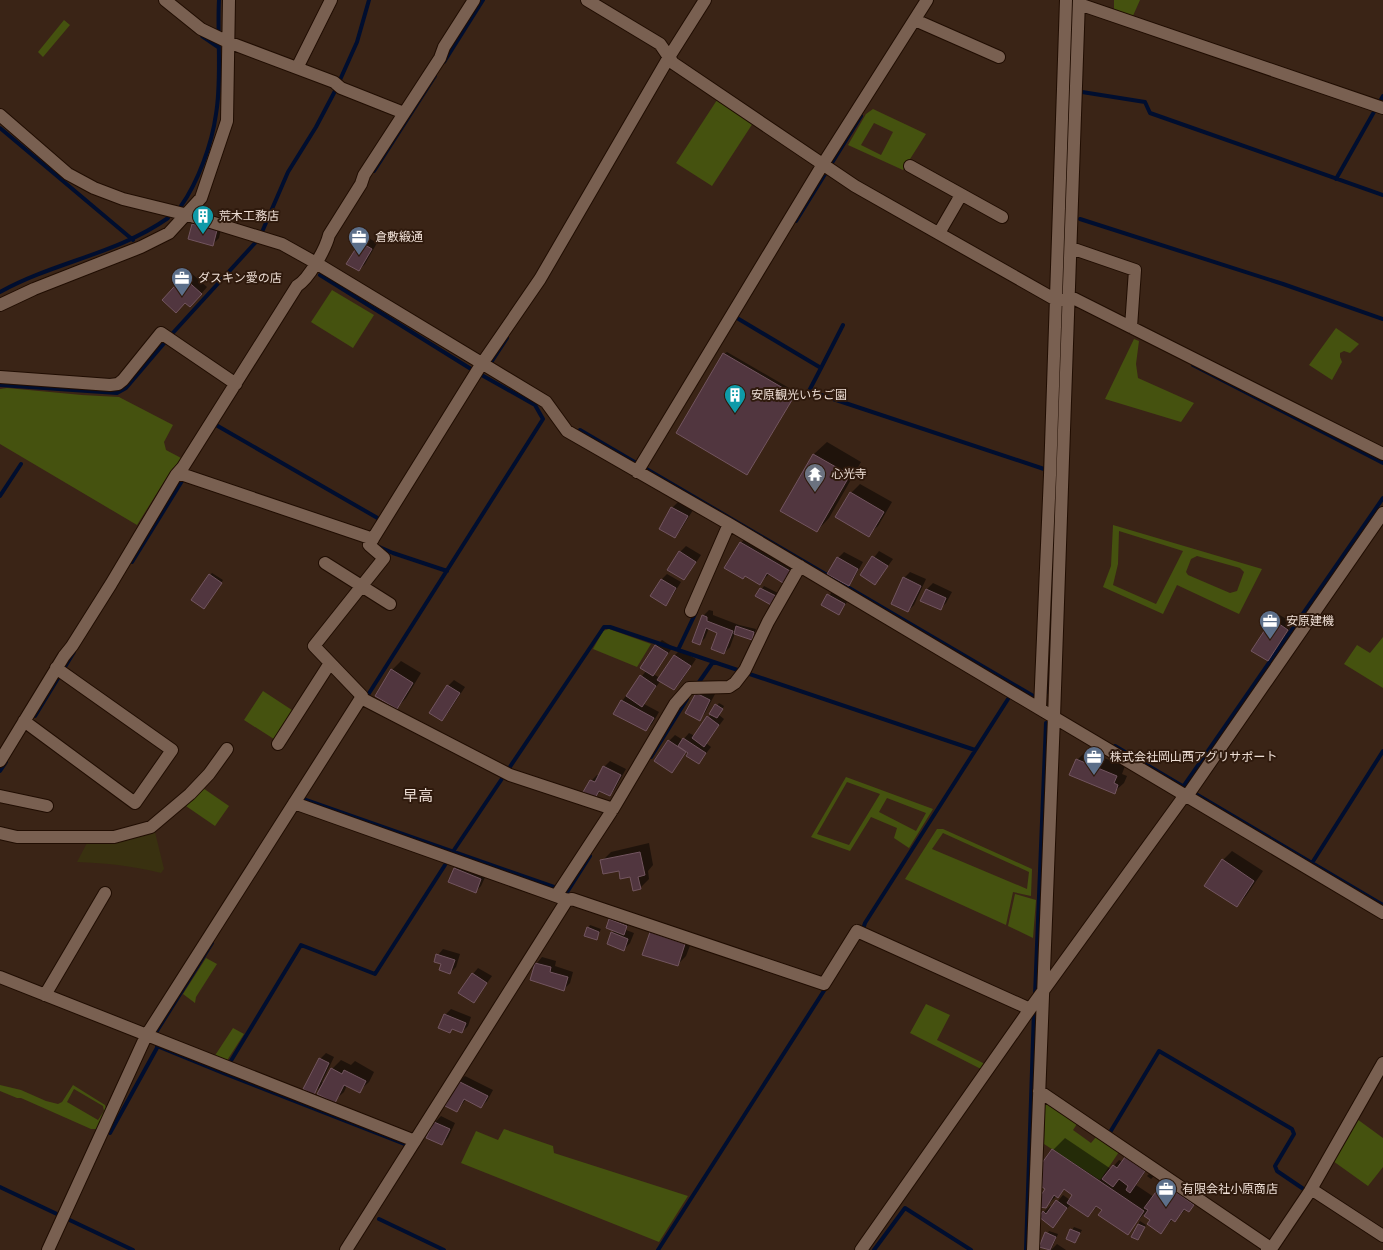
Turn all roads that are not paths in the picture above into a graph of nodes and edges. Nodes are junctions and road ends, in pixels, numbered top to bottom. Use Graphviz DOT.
graph roads {
  1 [pos="165,0"];
  2 [pos="229,0"];
  3 [pos="332,0"];
  4 [pos="474,0"];
  5 [pos="587,0"];
  6 [pos="704,0"];
  7 [pos="927,0"];
  8 [pos="1066,0"];
  9 [pos="1079,2"];
  10 [pos="915,20"];
  11 [pos="221,38"];
  12 [pos="999,57"];
  13 [pos="671,60"];
  14 [pos="298,68"];
  15 [pos="1379,106"];
  16 [pos="404,113"];
  17 [pos="0,116"];
  18 [pos="910,166"];
  19 [pos="827,167"];
  20 [pos="961,195"];
  21 [pos="188,215"];
  22 [pos="1002,217"];
  23 [pos="939,233"];
  24 [pos="1070,248"];
  25 [pos="316,263"];
  26 [pos="1062,301"];
  27 [pos="0,305"];
  28 [pos="1131,327"];
  29 [pos="478,369"];
  30 [pos="0,377"];
  31 [pos="236,384"];
  32 [pos="1383,454"];
  33 [pos="640,467"];
  34 [pos="178,473"];
  35 [pos="1383,513"];
  36 [pos="729,524"];
  37 [pos="373,539"];
  38 [pos="325,564"];
  39 [pos="800,566"];
  40 [pos="362,586"];
  41 [pos="390,604"];
  42 [pos="691,611"];
  43 [pos="330,663"];
  44 [pos="56,668"];
  45 [pos="364,700"];
  46 [pos="1040,708"];
  47 [pos="1054,717"];
  48 [pos="24,721"];
  49 [pos="278,744"];
  50 [pos="226,749"];
  51 [pos="0,761"];
  52 [pos="1188,793"];
  53 [pos="0,796"];
  54 [pos="298,805"];
  55 [pos="47,806"];
  56 [pos="613,810"];
  57 [pos="0,833"];
  58 [pos="105,893"];
  59 [pos="562,898"];
  60 [pos="1383,913"];
  61 [pos="0,977"];
  62 [pos="45,995"];
  63 [pos="1036,1002"];
  64 [pos="148,1039"];
  65 [pos="1383,1062"];
  66 [pos="1039,1091"];
  67 [pos="411,1139"];
  68 [pos="1309,1192"];
  69 [pos="1383,1236"];
  70 [pos="1268,1249"];
  71 [pos="48,1250"];
  72 [pos="346,1250"];
  73 [pos="861,1250"];
  74 [pos="1033,1250"];
  1 -- 11 [label="street"];
  2 -- 11 [label="street"];
  3 -- 14 [label="street"];
  4 -- 16 [label="street"];
  5 -- 13 [label="street"];
  6 -- 13 [label="street"];
  7 -- 10 [label="street"];
  8 -- 26 [label="street"];
  9 -- 15 [label="street"];
  9 -- 24 [label="street"];
  10 -- 12 [label="street"];
  10 -- 19 [label="street"];
  11 -- 14 [label="street"];
  11 -- 21 [label="street"];
  13 -- 19 [label="street"];
  13 -- 29 [label="street"];
  14 -- 16 [label="street"];
  16 -- 25 [label="street"];
  17 -- 21 [label="street"];
  18 -- 20 [label="street"];
  19 -- 23 [label="street"];
  19 -- 33 [label="street"];
  20 -- 22 [label="street"];
  20 -- 23 [label="street"];
  21 -- 25 [label="street"];
  21 -- 27 [label="street"];
  23 -- 26 [label="street"];
  24 -- 26 [label="street"];
  24 -- 28 [label="street"];
  25 -- 29 [label="street"];
  25 -- 31 [label="street"];
  26 -- 28 [label="street"];
  26 -- 46 [label="street"];
  26 -- 47 [label="street"];
  28 -- 32 [label="street"];
  29 -- 33 [label="street"];
  29 -- 37 [label="street"];
  30 -- 31 [label="street"];
  31 -- 34 [label="street"];
  33 -- 36 [label="street"];
  34 -- 37 [label="street"];
  34 -- 44 [label="street"];
  35 -- 52 [label="street"];
  36 -- 39 [label="street"];
  36 -- 42 [label="street"];
  37 -- 40 [label="street"];
  38 -- 40 [label="street"];
  39 -- 46 [label="street"];
  39 -- 56 [label="street"];
  40 -- 41 [label="street"];
  40 -- 43 [label="street"];
  43 -- 45 [label="street"];
  43 -- 49 [label="street"];
  44 -- 48 [label="street"];
  44 -- 48 [label="street"];
  45 -- 54 [label="street"];
  45 -- 56 [label="street"];
  46 -- 47 [label="street"];
  47 -- 52 [label="street"];
  47 -- 63 [label="street"];
  48 -- 51 [label="street"];
  50 -- 57 [label="street"];
  52 -- 60 [label="street"];
  52 -- 63 [label="street"];
  53 -- 55 [label="street"];
  54 -- 59 [label="street"];
  54 -- 64 [label="street"];
  56 -- 59 [label="street"];
  58 -- 62 [label="street"];
  59 -- 63 [label="street"];
  59 -- 67 [label="street"];
  61 -- 62 [label="street"];
  62 -- 64 [label="street"];
  63 -- 66 [label="street"];
  63 -- 73 [label="street"];
  64 -- 67 [label="street"];
  64 -- 71 [label="street"];
  65 -- 68 [label="street"];
  66 -- 70 [label="street"];
  66 -- 74 [label="street"];
  67 -- 72 [label="street"];
  68 -- 69 [label="street"];
  68 -- 70 [label="street"];
}
